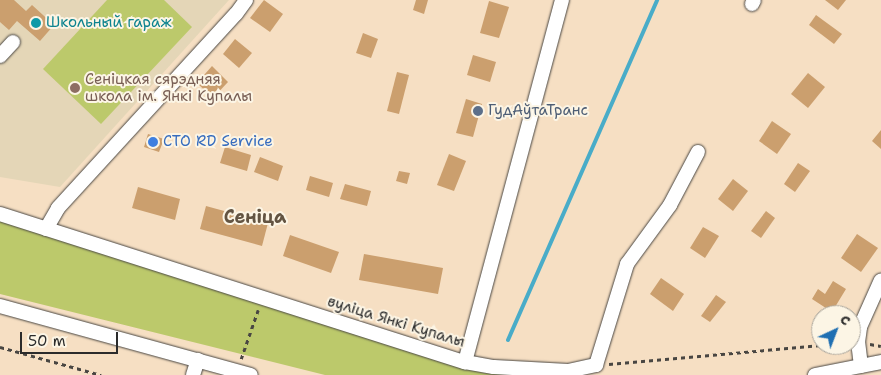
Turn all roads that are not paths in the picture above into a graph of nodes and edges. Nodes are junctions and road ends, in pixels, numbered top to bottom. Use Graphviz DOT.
graph roads {
  1 [pos="246,0"];
  2 [pos="562,0"];
  3 [pos="13,42"];
  4 [pos="0,56"];
  5 [pos="698,152"];
  6 [pos="0,214"];
  7 [pos="46,229"];
  8 [pos="881,280"];
  9 [pos="0,306"];
  10 [pos="198,360"];
  11 [pos="465,362"];
  12 [pos="881,362"];
  13 [pos="862,366"];
  14 [pos="568,373"];
  15 [pos="193,375"];
  16 [pos="251,375"];
  17 [pos="815,375"];
  1 -- 7 [label="street"];
  2 -- 11 [label="street, вуліца Янкі Купалы"];
  3 -- 4 [label="street"];
  5 -- 14 [label="street"];
  6 -- 7 [label="street, вуліца Янкі Купалы"];
  7 -- 11 [label="street, вуліца Янкі Купалы"];
  8 -- 13 [label="street"];
  9 -- 10 [label="street"];
  10 -- 15 [label="street"];
  10 -- 16 [label="street"];
  11 -- 14 [label="street"];
  12 -- 13 [label="street"];
  13 -- 17 [label="street"];
}
